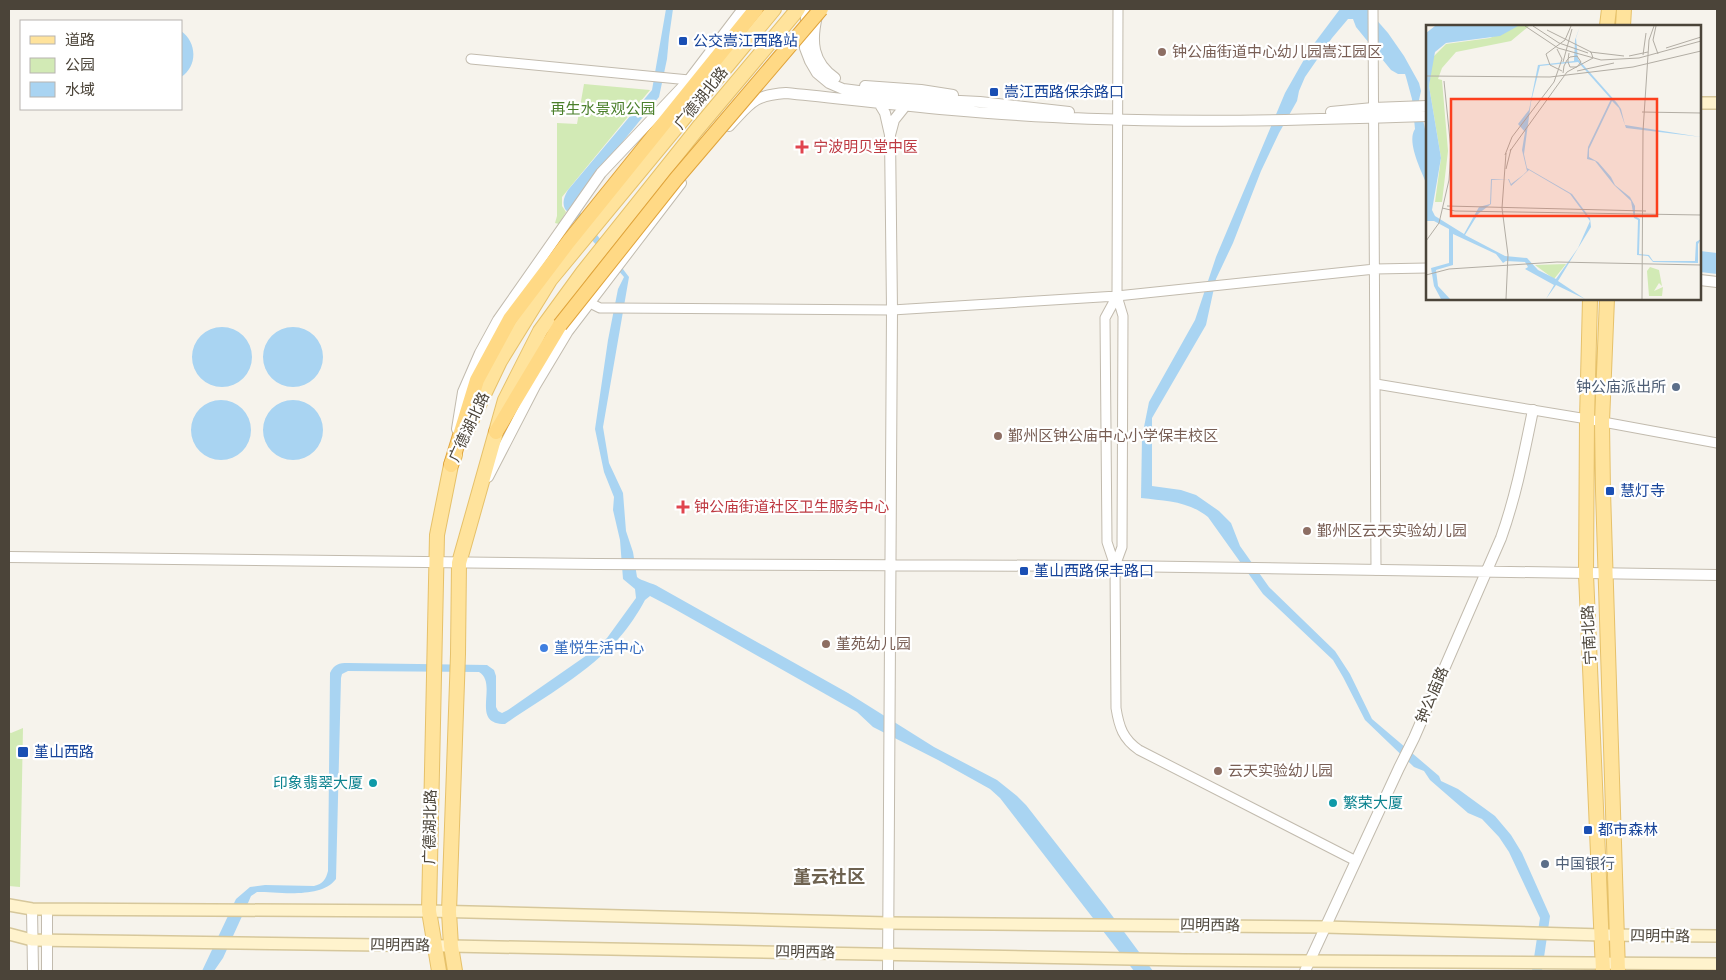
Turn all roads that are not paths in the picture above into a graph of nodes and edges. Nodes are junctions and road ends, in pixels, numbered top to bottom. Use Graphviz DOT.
graph roads {
  1 [pos="743,9"];
  2 [pos="756,9"];
  3 [pos="774,9"];
  4 [pos="798,9"];
  5 [pos="811,9"];
  6 [pos="820,9"];
  7 [pos="1118,9"];
  8 [pos="1373,9"];
  9 [pos="1609,9"];
  10 [pos="1624,9"];
  11 [pos="1607,25"];
  12 [pos="1623,25"];
  13 [pos="471,60"];
  14 [pos="689,80"];
  15 [pos="980,102"];
  16 [pos="879,103"];
  17 [pos="1701,103"];
  18 [pos="1717,103"];
  19 [pos="906,105"];
  20 [pos="1426,106"];
  21 [pos="1701,111"];
  22 [pos="1717,111"];
  23 [pos="1374,113"];
  24 [pos="1117,116"];
  25 [pos="1426,116"];
  26 [pos="890,135"];
  27 [pos="1426,268"];
  28 [pos="1375,269"];
  29 [pos="1701,280"];
  30 [pos="1717,282"];
  31 [pos="1117,296"];
  32 [pos="1590,300"];
  33 [pos="1607,300"];
  34 [pos="590,303"];
  35 [pos="892,310"];
  36 [pos="1376,384"];
  37 [pos="1533,410"];
  38 [pos="1587,419"];
  39 [pos="1602,422"];
  40 [pos="496,432"];
  41 [pos="1717,443"];
  42 [pos="451,465"];
  43 [pos="479,494"];
  44 [pos="9,557"];
  45 [pos="436,562"];
  46 [pos="459,563"];
  47 [pos="890,566"];
  48 [pos="1115,566"];
  49 [pos="1376,570"];
  50 [pos="1486,571"];
  51 [pos="1586,574"];
  52 [pos="1605,574"];
  53 [pos="1717,575"];
  54 [pos="1356,861"];
  55 [pos="9,905"];
  56 [pos="32,909"];
  57 [pos="47,909"];
  58 [pos="428,911"];
  59 [pos="449,912"];
  60 [pos="888,923"];
  61 [pos="1325,927"];
  62 [pos="9,934"];
  63 [pos="1602,935"];
  64 [pos="1618,935"];
  65 [pos="1717,936"];
  66 [pos="32,940"];
  67 [pos="46,940"];
  68 [pos="435,946"];
  69 [pos="451,946"];
  70 [pos="888,954"];
  71 [pos="1310,960"];
  72 [pos="1717,964"];
  73 [pos="1603,967"];
  74 [pos="1618,967"];
  75 [pos="33,971"];
  76 [pos="47,971"];
  77 [pos="439,971"];
  78 [pos="455,971"];
  79 [pos="888,971"];
  80 [pos="1305,971"];
  1 -- 14 [label="street"];
  2 -- 42 [label="highway"];
  3 -- 42 [label="main road, 广德湖北路"];
  4 -- 40 [label="main road, 广德湖北路"];
  5 -- 15 [label="street"];
  6 -- 15 [label="street"];
  6 -- 40 [label="highway, bridge"];
  7 -- 24 [label="street"];
  8 -- 23 [label="street"];
  9 -- 11 [label="main road"];
  10 -- 12 [label="main road"];
  13 -- 14 [label="street"];
  14 -- 42 [label="street"];
  15 -- 24 [label="street"];
  16 -- 19 [label="street"];
  16 -- 26 [label="street"];
  16 -- 34 [label="street"];
  17 -- 18 [label="main road"];
  19 -- 24 [label="street"];
  19 -- 26 [label="street"];
  20 -- 23 [label="street"];
  21 -- 22 [label="main road"];
  23 -- 24 [label="street"];
  23 -- 24 [label="street"];
  23 -- 25 [label="street"];
  23 -- 28 [label="street"];
  24 -- 31 [label="street"];
  26 -- 35 [label="street"];
  27 -- 28 [label="street"];
  28 -- 31 [label="street"];
  28 -- 36 [label="street"];
  29 -- 30 [label="street"];
  31 -- 35 [label="street"];
  31 -- 48 [label="street"];
  31 -- 48 [label="street"];
  32 -- 38 [label="main road, 宁南北路"];
  33 -- 39 [label="main road, 宁南北路"];
  34 -- 35 [label="street"];
  34 -- 43 [label="street"];
  35 -- 47 [label="street"];
  36 -- 37 [label="street"];
  36 -- 49 [label="street"];
  37 -- 38 [label="street"];
  37 -- 50 [label="street, 钟公庙路"];
  38 -- 39 [label="street"];
  38 -- 51 [label="main road, 宁南北路"];
  39 -- 41 [label="street"];
  39 -- 52 [label="main road, 宁南北路"];
  40 -- 43 [label="main road, 广德湖北路"];
  42 -- 45 [label="main road, 广德湖北路"];
  43 -- 46 [label="main road, 广德湖北路"];
  44 -- 45 [label="street"];
  45 -- 46 [label="street"];
  45 -- 58 [label="main road, 广德湖北路"];
  46 -- 47 [label="street"];
  46 -- 59 [label="main road, 广德湖北路"];
  47 -- 48 [label="street"];
  47 -- 60 [label="street"];
  48 -- 49 [label="street"];
  48 -- 54 [label="street"];
  49 -- 50 [label="street"];
  50 -- 51 [label="street"];
  50 -- 54 [label="street, 钟公庙路"];
  51 -- 52 [label="street"];
  51 -- 63 [label="main road, 宁南北路"];
  52 -- 53 [label="street"];
  52 -- 64 [label="main road, 宁南北路"];
  54 -- 61 [label="street, 钟公庙路"];
  55 -- 56 [label="main road, 四明西路"];
  56 -- 57 [label="main road, 四明西路"];
  56 -- 66 [label="street"];
  57 -- 58 [label="main road, 四明西路"];
  57 -- 67 [label="street"];
  58 -- 59 [label="main road, 四明西路"];
  58 -- 68 [label="main road, 广德湖北路"];
  59 -- 60 [label="main road, 四明西路"];
  59 -- 69 [label="main road, 广德湖北路"];
  60 -- 61 [label="main road, 四明西路"];
  60 -- 70 [label="street"];
  61 -- 63 [label="main road, 四明西路"];
  61 -- 71 [label="street, 钟公庙路"];
  62 -- 66 [label="main road, 四明西路"];
  63 -- 64 [label="main road, 四明中路"];
  63 -- 73 [label="main road, 宁南北路"];
  64 -- 65 [label="main road, 四明中路"];
  64 -- 74 [label="main road, 宁南北路"];
  66 -- 67 [label="main road, 四明西路"];
  66 -- 75 [label="street"];
  67 -- 68 [label="main road, 四明西路"];
  67 -- 76 [label="street"];
  68 -- 69 [label="main road, 四明西路"];
  68 -- 77 [label="main road, 广德湖北路"];
  69 -- 70 [label="main road, 四明西路"];
  69 -- 78 [label="main road, 广德湖北路"];
  70 -- 71 [label="main road, 四明西路"];
  70 -- 79 [label="street"];
  71 -- 73 [label="main road, 四明西路"];
  71 -- 80 [label="street, 钟公庙路"];
  72 -- 74 [label="main road, 四明中路"];
  73 -- 74 [label="main road, 四明中路"];
}
